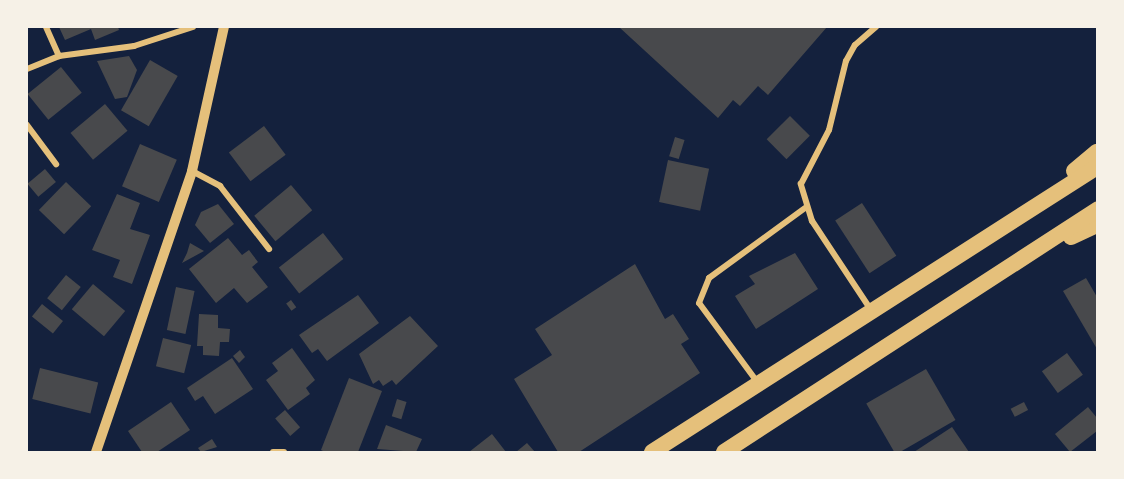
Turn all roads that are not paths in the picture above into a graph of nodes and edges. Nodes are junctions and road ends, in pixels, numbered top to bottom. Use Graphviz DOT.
graph roads {
  1 [pos="46,27"];
  2 [pos="193,27"];
  3 [pos="224,27"];
  4 [pos="876,27"];
  5 [pos="59,56"];
  6 [pos="27,69"];
  7 [pos="27,125"];
  8 [pos="1097,152"];
  9 [pos="56,164"];
  10 [pos="1097,167"];
  11 [pos="192,171"];
  12 [pos="805,208"];
  13 [pos="1097,210"];
  14 [pos="1008,225"];
  15 [pos="1097,225"];
  16 [pos="269,249"];
  17 [pos="1018,261"];
  18 [pos="873,313"];
  19 [pos="758,384"];
  20 [pos="96,452"];
  21 [pos="273,452"];
  22 [pos="284,452"];
  23 [pos="651,452"];
  24 [pos="724,452"];
  1 -- 5 [label="street"];
  2 -- 5 [label="street"];
  3 -- 11 [label="street"];
  4 -- 12 [label="street"];
  5 -- 6 [label="street"];
  7 -- 9 [label="street"];
  8 -- 14 [label="highway"];
  10 -- 14 [label="highway"];
  11 -- 16 [label="street"];
  11 -- 20 [label="street"];
  12 -- 18 [label="street"];
  12 -- 19 [label="street"];
  13 -- 17 [label="highway"];
  14 -- 18 [label="highway"];
  15 -- 17 [label="highway"];
  17 -- 24 [label="highway"];
  18 -- 19 [label="highway"];
  19 -- 23 [label="highway"];
  21 -- 22 [label="street"];
}
